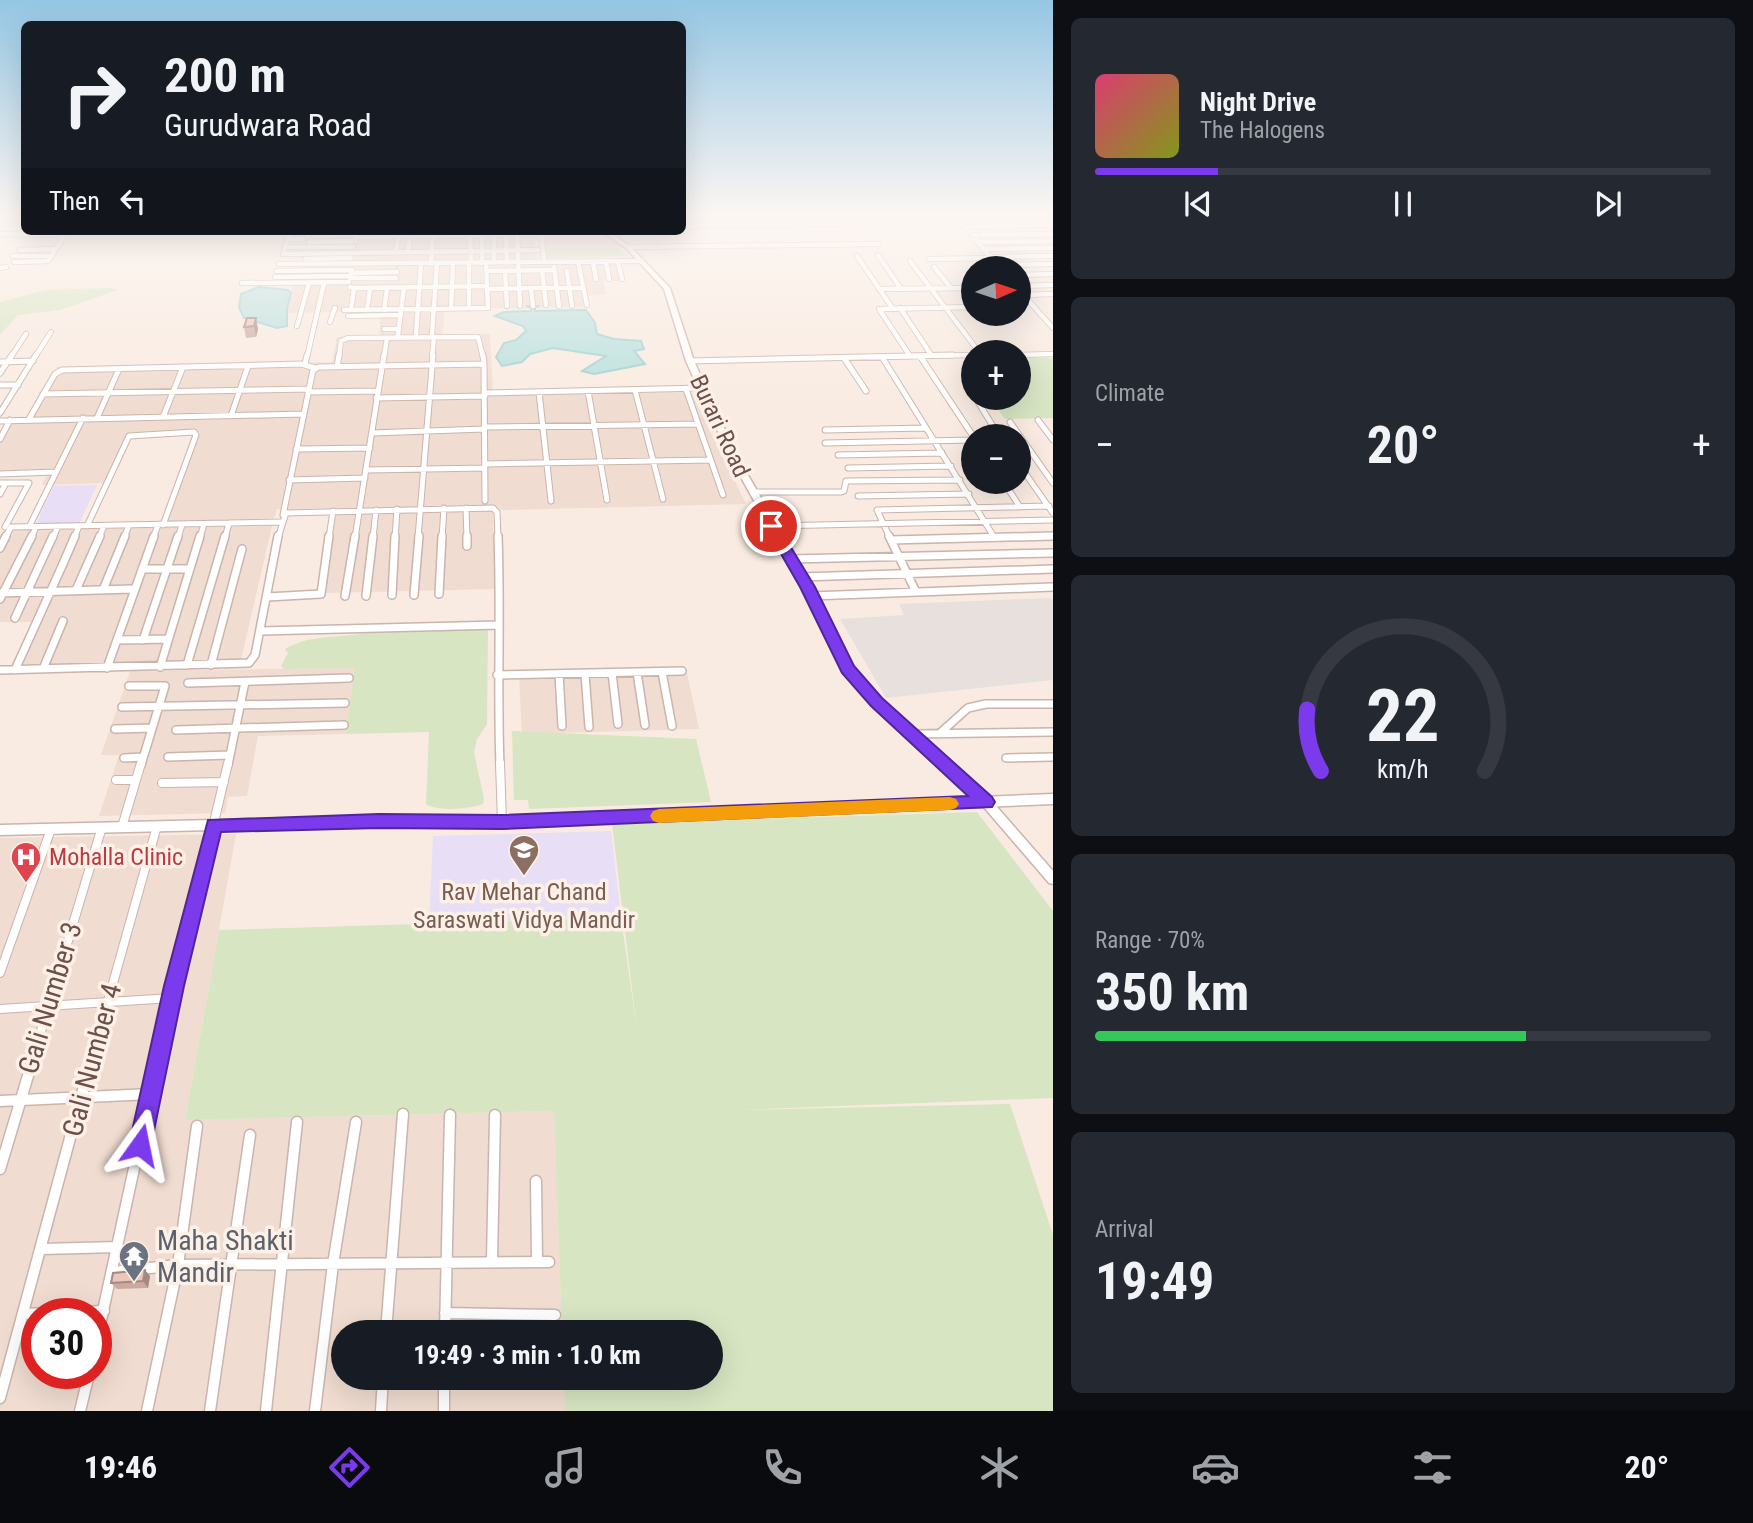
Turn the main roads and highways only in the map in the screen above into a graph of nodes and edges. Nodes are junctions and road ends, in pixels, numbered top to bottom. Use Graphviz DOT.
graph roads {
  1 [pos="659,279"];
  2 [pos="1053,879"];
  1 -- 2 [label="main road, Burari Road"];
}
